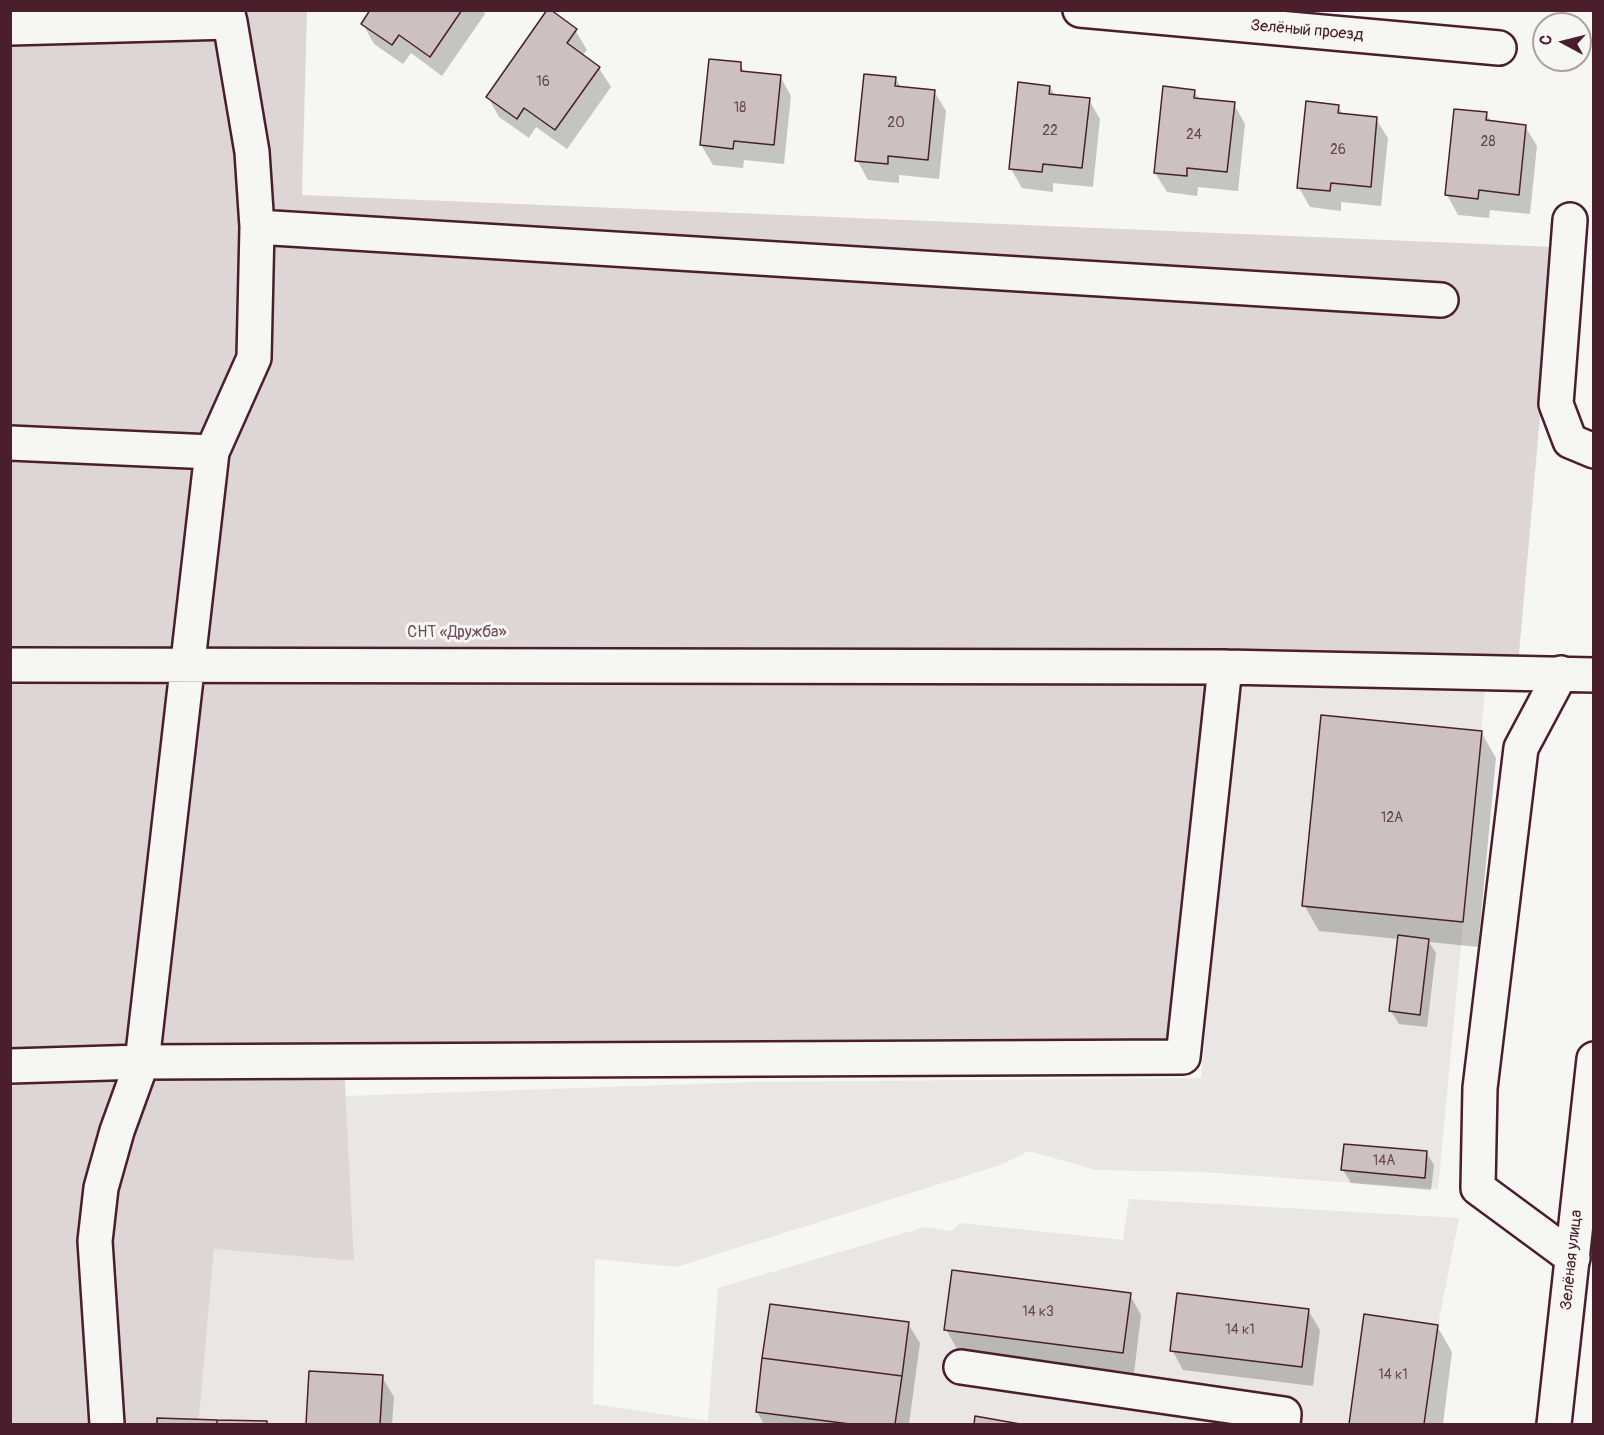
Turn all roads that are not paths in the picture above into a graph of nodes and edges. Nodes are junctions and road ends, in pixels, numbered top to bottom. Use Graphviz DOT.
graph roads {
  1 [pos="1080,10"];
  2 [pos="228,16"];
  3 [pos="10,28"];
  4 [pos="1499,48"];
  5 [pos="1570,220"];
  6 [pos="257,227"];
  7 [pos="1441,300"];
  8 [pos="10,443"];
  9 [pos="1593,451"];
  10 [pos="212,452"];
  11 [pos="10,665"];
  12 [pos="187,665"];
  13 [pos="1225,667"];
  14 [pos="1561,673"];
  15 [pos="1593,675"];
  16 [pos="1593,1059"];
  17 [pos="142,1062"];
  18 [pos="10,1066"];
  19 [pos="1573,1258"];
  20 [pos="961,1367"];
  21 [pos="103,1423"];
  22 [pos="1283,1425"];
  23 [pos="1554,1425"];
  1 -- 4 [label="street, Зелёный проезд"];
  2 -- 3 [label="street"];
  2 -- 6 [label="street"];
  5 -- 9 [label="street"];
  6 -- 7 [label="street"];
  6 -- 10 [label="street"];
  8 -- 10 [label="street"];
  10 -- 12 [label="street"];
  11 -- 12 [label="street"];
  12 -- 13 [label="street"];
  12 -- 17 [label="street"];
  13 -- 14 [label="street"];
  13 -- 17 [label="street"];
  14 -- 15 [label="street"];
  14 -- 19 [label="street"];
  16 -- 19 [label="street, Зелёная улица"];
  17 -- 18 [label="street"];
  17 -- 21 [label="street"];
  19 -- 23 [label="street, Зелёная улица"];
  20 -- 22 [label="street"];
}
